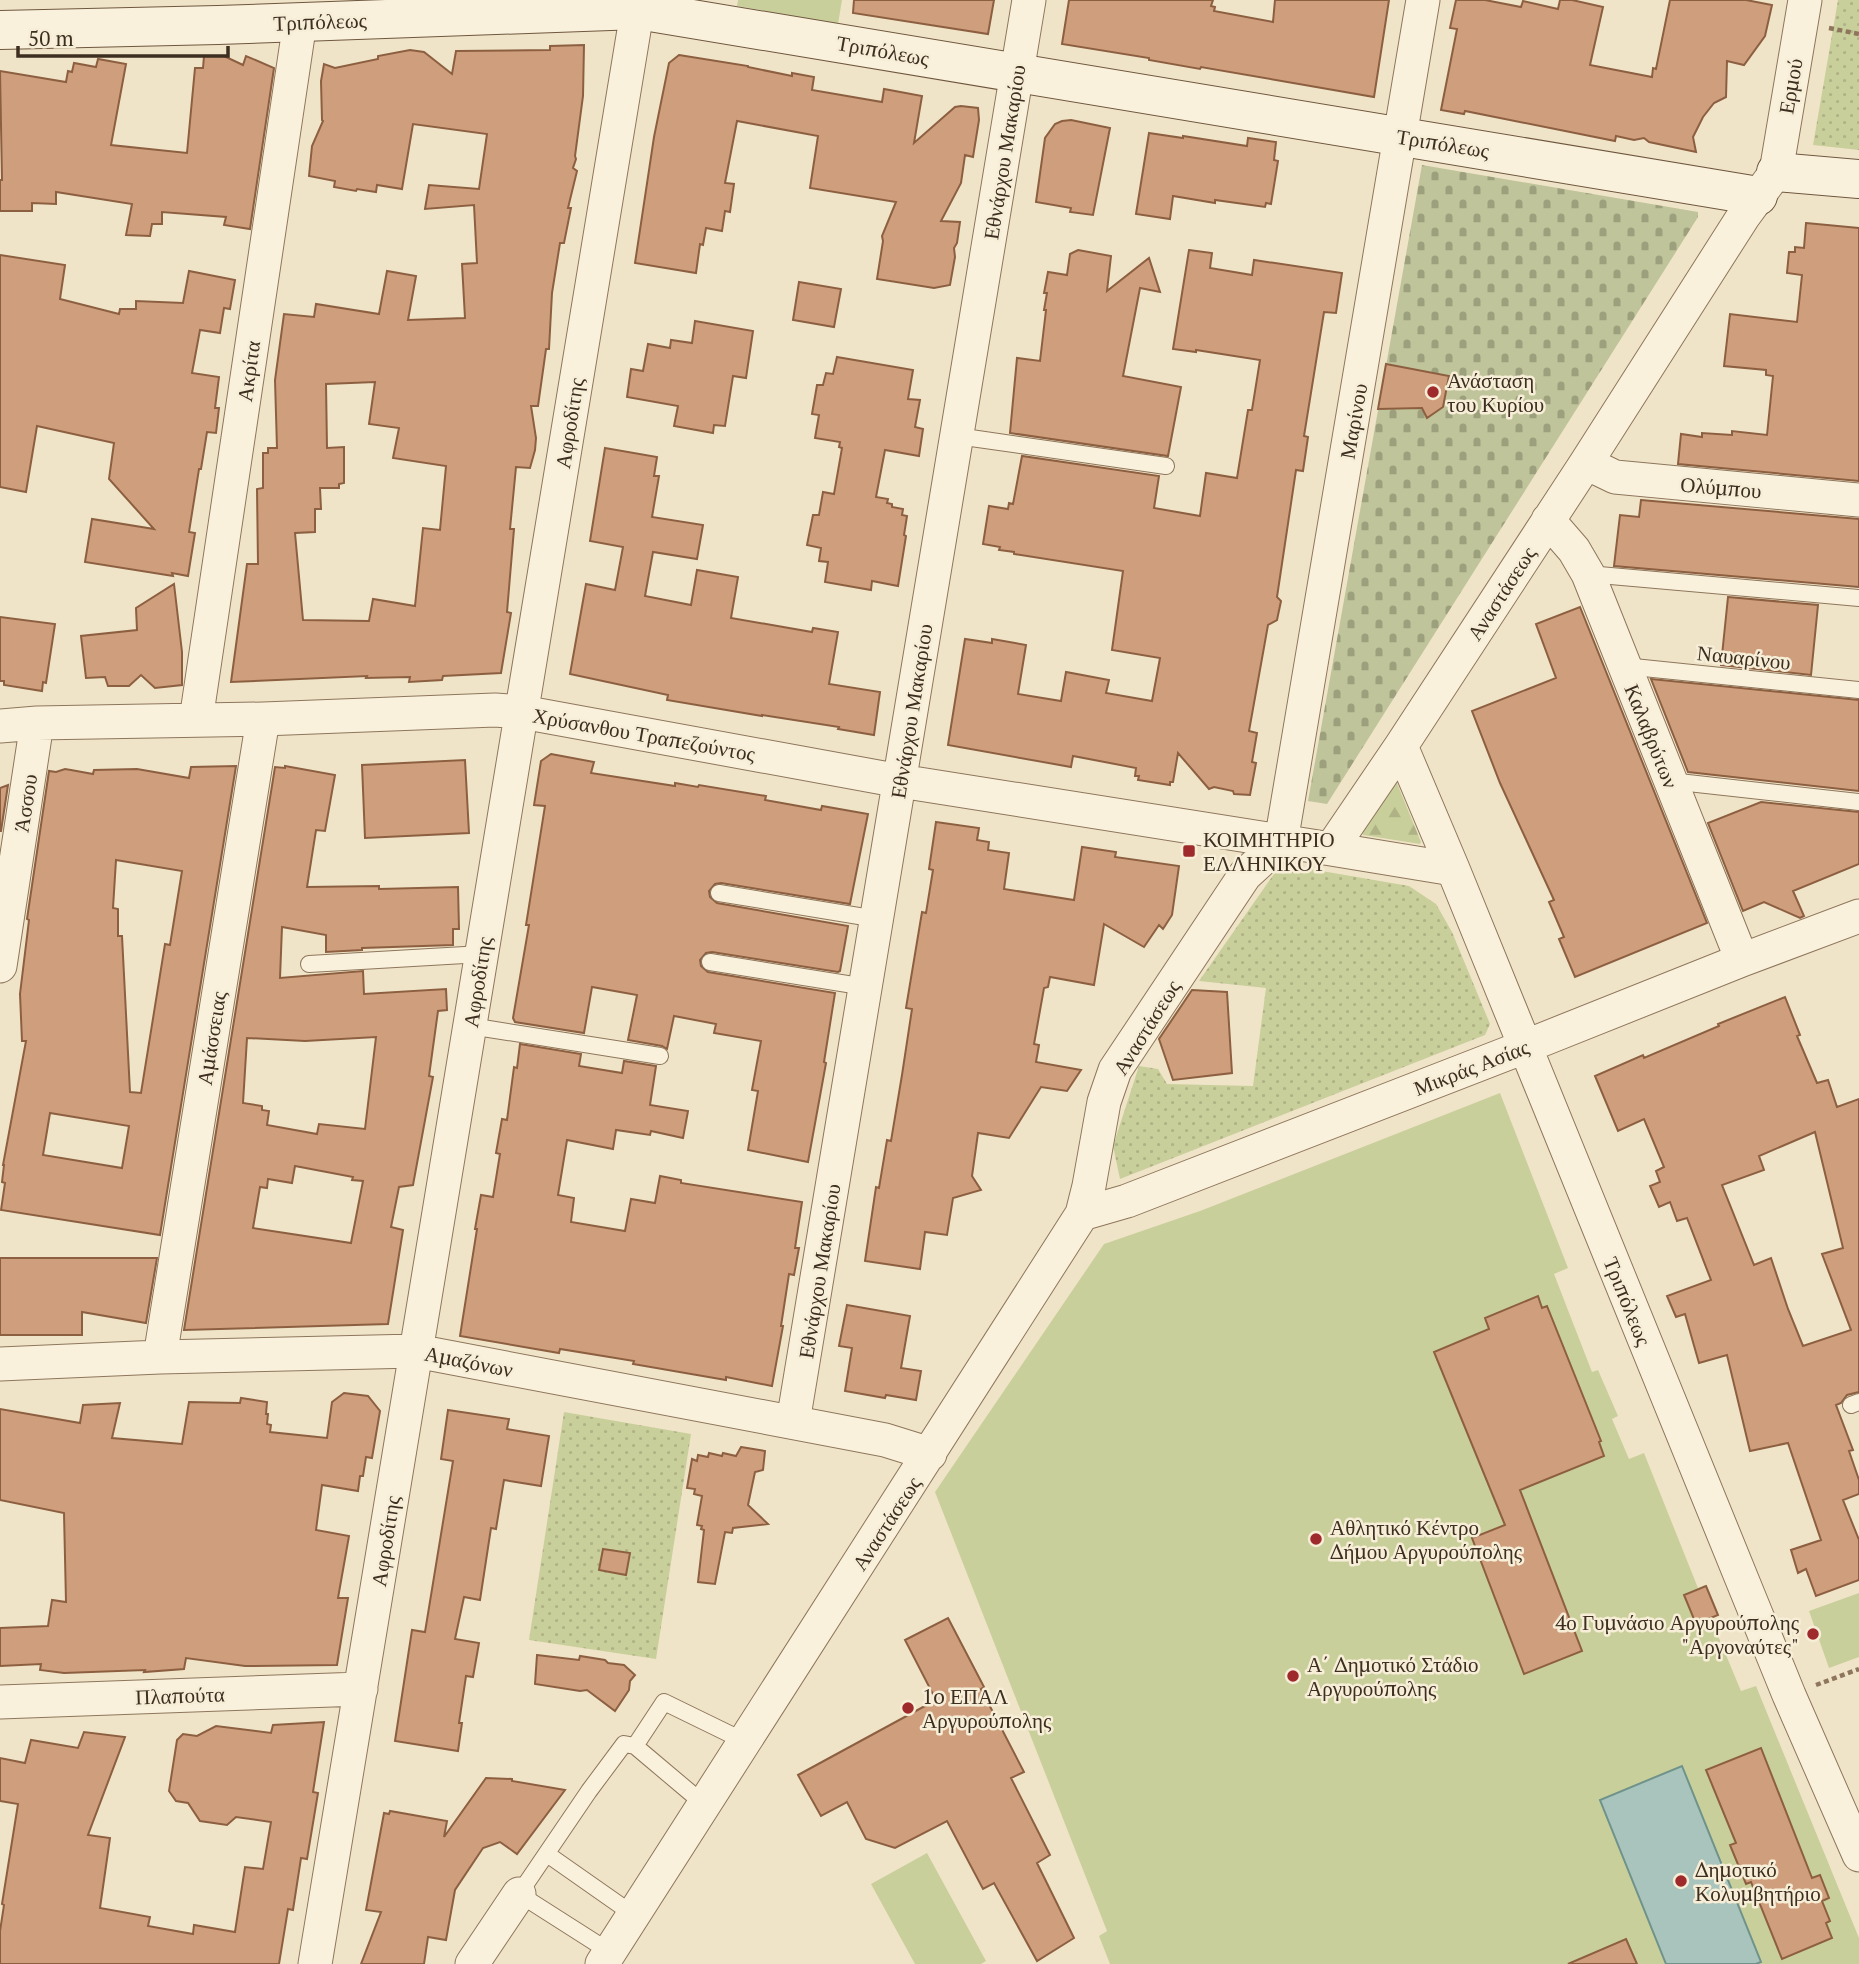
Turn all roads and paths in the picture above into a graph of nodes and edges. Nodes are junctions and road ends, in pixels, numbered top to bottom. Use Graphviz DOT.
graph roads {
  1 [pos="1029,0"];
  2 [pos="1423,0"];
  3 [pos="1805,0"];
  4 [pos="638,5"];
  5 [pos="300,22"];
  6 [pos="0,30"];
  7 [pos="1017,73"];
  8 [pos="1401,136"];
  9 [pos="1859,179"];
  10 [pos="1767,184"];
  11 [pos="957,436"];
  12 [pos="1586,463"];
  13 [pos="1166,466"];
  14 [pos="1859,500"];
  15 [pos="1548,520"];
  16 [pos="1588,574"];
  17 [pos="1859,598"];
  18 [pos="1624,666"];
  19 [pos="1859,690"];
  20 [pos="522,712"];
  21 [pos="263,719"];
  22 [pos="196,720"];
  23 [pos="37,723"];
  24 [pos="0,726"];
  25 [pos="1401,746"];
  26 [pos="900,780"];
  27 [pos="1670,781"];
  28 [pos="1859,802"];
  29 [pos="1281,842"];
  30 [pos="1331,849"];
  31 [pos="1453,869"];
  32 [pos="719,893"];
  33 [pos="1859,916"];
  34 [pos="877,919"];
  35 [pos="482,954"];
  36 [pos="1742,960"];
  37 [pos="709,962"];
  38 [pos="309,964"];
  39 [pos="0,966"];
  40 [pos="866,987"];
  41 [pos="470,1026"];
  42 [pos="1524,1047"];
  43 [pos="660,1056"];
  44 [pos="1082,1214"];
  45 [pos="416,1351"];
  46 [pos="160,1357"];
  47 [pos="0,1364"];
  48 [pos="793,1422"];
  49 [pos="930,1454"];
  50 [pos="1859,1669"];
  51 [pos="361,1689"];
  52 [pos="1789,1695"];
  53 [pos="0,1702"];
  54 [pos="746,1742"];
  55 [pos="635,1746"];
  56 [pos="705,1805"];
  57 [pos="547,1854"];
  58 [pos="1859,1855"];
  59 [pos="519,1894"];
  60 [pos="634,1915"];
  61 [pos="606,1958"];
  62 [pos="315,1964"];
  63 [pos="472,1964"];
  1 -- 7 [label="street, Εθνάρχου Μακαρίου"];
  2 -- 8 [label="street, Μαρίνου"];
  3 -- 10 [label="street, Ερμού"];
  4 -- 5 [label="street, Τριπόλεως"];
  4 -- 7 [label="street, Τριπόλεως"];
  4 -- 20 [label="street, Αφροδίτης"];
  5 -- 6 [label="street, Τριπόλεως"];
  5 -- 22 [label="street, Ακρίτα"];
  7 -- 8 [label="street, Τριπόλεως"];
  7 -- 11 [label="street, Εθνάρχου Μακαρίου"];
  8 -- 10 [label="street, Τριπόλεως"];
  8 -- 29 [label="street, Μαρίνου"];
  9 -- 10 [label="street, Τριπόλεως"];
  10 -- 12 [label="street, Αναστάσεως"];
  11 -- 13 [label="lane"];
  11 -- 26 [label="street, Εθνάρχου Μακαρίου"];
  12 -- 14 [label="street, Ολύμπου"];
  12 -- 15 [label="street, Αναστάσεως"];
  15 -- 16 [label="street, Καλαβρύτων"];
  15 -- 25 [label="street, Αναστάσεως"];
  16 -- 17 [label="lane"];
  16 -- 18 [label="street, Καλαβρύτων"];
  18 -- 19 [label="lane, Ναυαρίνου"];
  18 -- 27 [label="street, Καλαβρύτων"];
  20 -- 21 [label="street, Χρύσανθου Τραπεζούντος"];
  20 -- 26 [label="street, Χρύσανθου Τραπεζούντος"];
  20 -- 35 [label="street, Αφροδίτης"];
  21 -- 22 [label="street, Χρύσανθου Τραπεζούντος"];
  21 -- 46 [label="street, Αμάσσειας"];
  22 -- 23 [label="street, Χρύσανθου Τραπεζούντος"];
  23 -- 24 [label="street, Χρύσανθου Τραπεζούντος"];
  23 -- 39 [label="street, Άσσου"];
  25 -- 30 [label="street, Αναστάσεως"];
  25 -- 31 [label="street, Τριπόλεως"];
  26 -- 29 [label="street, Χρύσανθου Τραπεζούντος"];
  26 -- 34 [label="street, Εθνάρχου Μακαρίου"];
  27 -- 28 [label="lane"];
  27 -- 36 [label="street, Καλαβρύτων"];
  29 -- 30 [label="street"];
  29 -- 44 [label="street, Αναστάσεως"];
  30 -- 31 [label="street"];
  31 -- 42 [label="street, Τριπόλεως"];
  32 -- 34 [label="lane"];
  33 -- 36 [label="street, Μικράς Ασίας"];
  34 -- 40 [label="street, Εθνάρχου Μακαρίου"];
  35 -- 38 [label="lane"];
  35 -- 41 [label="street, Αφροδίτης"];
  36 -- 42 [label="street, Μικράς Ασίας"];
  37 -- 40 [label="lane"];
  40 -- 48 [label="street, Εθνάρχου Μακαρίου"];
  41 -- 43 [label="lane"];
  41 -- 45 [label="street, Αφροδίτης"];
  42 -- 44 [label="street, Μικράς Ασίας"];
  42 -- 52 [label="street, Τριπόλεως"];
  44 -- 49 [label="street, Αναστάσεως"];
  45 -- 46 [label="street, Αμαζόνων"];
  45 -- 48 [label="street, Αμαζόνων"];
  45 -- 51 [label="street, Αφροδίτης"];
  46 -- 47 [label="street, Αμαζόνων"];
  48 -- 49 [label="street, Αμαζόνων"];
  49 -- 54 [label="street, Αναστάσεως"];
  50 -- 52 [label="path"];
  51 -- 53 [label="street, Πλαπούτα"];
  51 -- 62 [label="street, Αφροδίτης"];
  52 -- 58 [label="street, Τριπόλεως"];
  54 -- 55 [label="lane"];
  54 -- 56 [label="street, Αναστάσεως"];
  55 -- 56 [label="lane"];
  55 -- 57 [label="lane"];
  56 -- 60 [label="street, Αναστάσεως"];
  57 -- 59 [label="lane"];
  57 -- 60 [label="lane"];
  59 -- 61 [label="lane"];
  59 -- 63 [label="street"];
  60 -- 61 [label="street, Αναστάσεως"];
}
